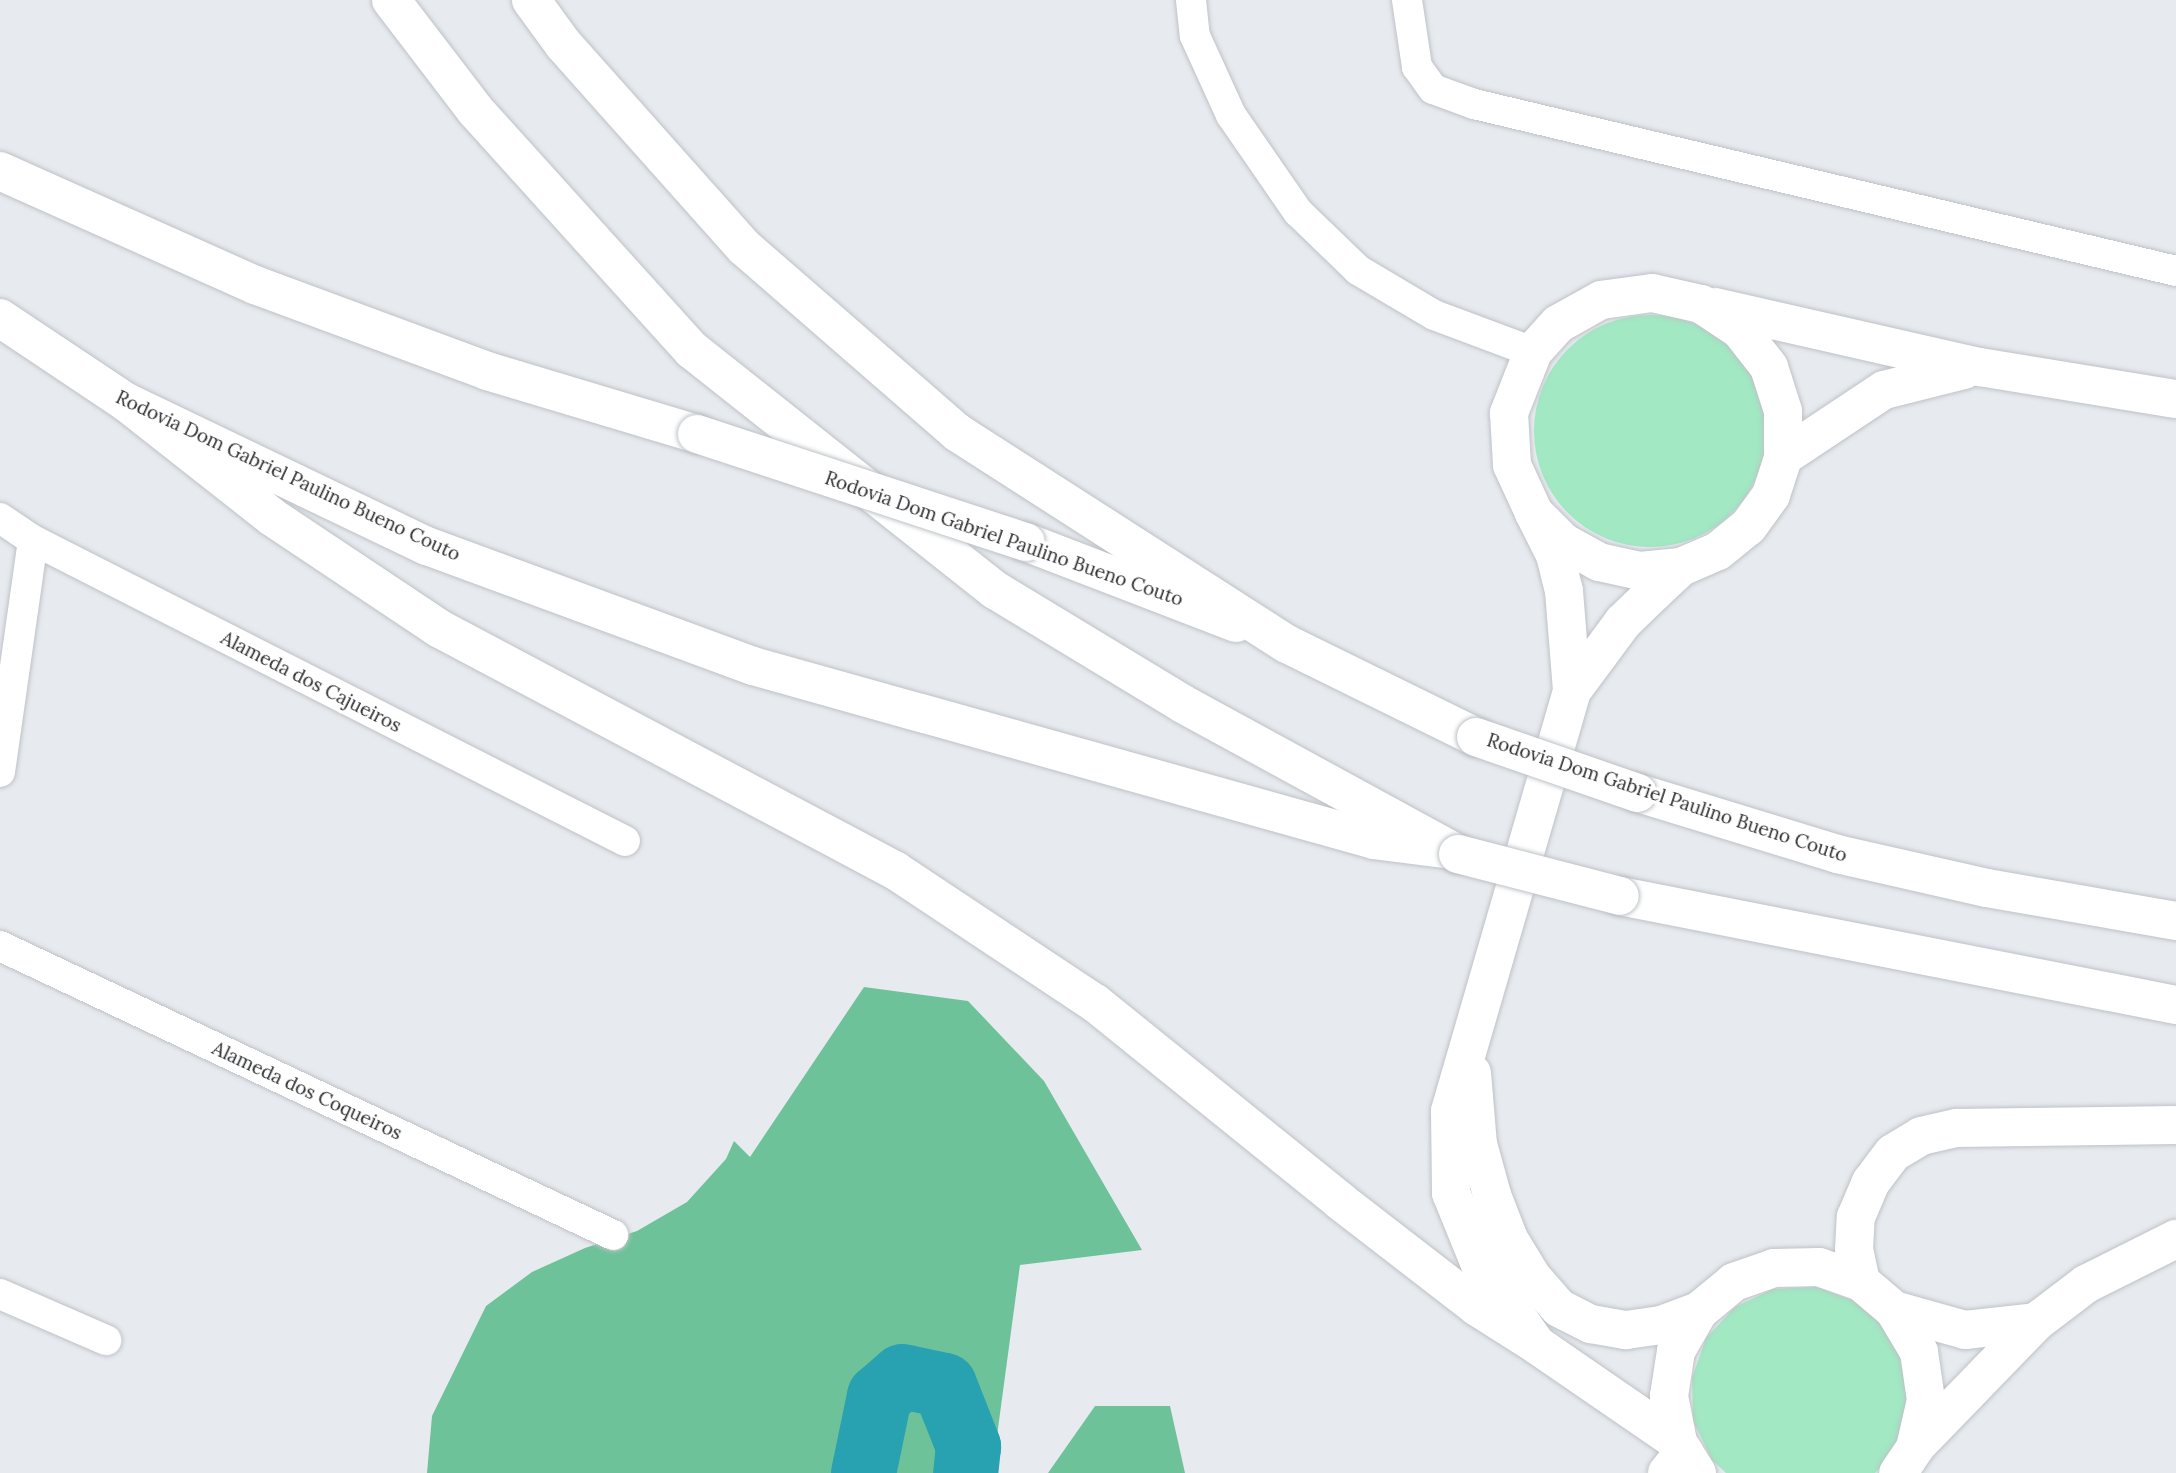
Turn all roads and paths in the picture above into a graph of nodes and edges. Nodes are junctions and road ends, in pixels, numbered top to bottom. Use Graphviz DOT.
graph roads {
  1 [pos="391,0"];
  2 [pos="531,0"];
  3 [pos="1191,0"];
  4 [pos="1407,0"];
  5 [pos="0,172"];
  6 [pos="2176,271"];
  7 [pos="1701,304"];
  8 [pos="0,318"];
  9 [pos="1533,352"];
  10 [pos="1980,367"];
  11 [pos="2176,398"];
  12 [pos="126,402"];
  13 [pos="1783,457"];
  14 [pos="1534,513"];
  15 [pos="0,518"];
  16 [pos="33,540"];
  17 [pos="1681,566"];
  18 [pos="1287,644"];
  19 [pos="1572,691"];
  20 [pos="0,772"];
  21 [pos="625,841"];
  22 [pos="1451,852"];
  23 [pos="2166,915"];
  24 [pos="0,946"];
  25 [pos="2176,1005"];
  26 [pos="1469,1044"];
  27 [pos="2176,1125"];
  28 [pos="613,1235"];
  29 [pos="2176,1239"];
  30 [pos="1861,1282"];
  31 [pos="0,1294"];
  32 [pos="1894,1310"];
  33 [pos="1699,1311"];
  34 [pos="2036,1322"];
  35 [pos="106,1340"];
  36 [pos="1537,1345"];
  37 [pos="1681,1460"];
  38 [pos="1907,1460"];
  1 -- 22 [label="main road"];
  2 -- 18 [label="main road"];
  3 -- 9 [label="street"];
  4 -- 6 [label="street"];
  5 -- 18 [label="main road, Rodovia Dom Gabriel Paulino Bueno Couto, bridge"];
  7 -- 9 [label="main road"];
  7 -- 10 [label="main road"];
  7 -- 13 [label="main road"];
  8 -- 12 [label="main road, Rodovia Dom Gabriel Paulino Bueno Couto"];
  9 -- 14 [label="main road"];
  10 -- 11 [label="main road"];
  10 -- 13 [label="main road"];
  12 -- 22 [label="main road, Rodovia Dom Gabriel Paulino Bueno Couto"];
  12 -- 36 [label="main road"];
  13 -- 17 [label="main road"];
  14 -- 17 [label="main road"];
  14 -- 19 [label="main road"];
  15 -- 16 [label="street, Alameda dos Cajueiros"];
  16 -- 20 [label="street"];
  16 -- 21 [label="street, Alameda dos Cajueiros"];
  17 -- 19 [label="main road"];
  18 -- 23 [label="main road, Rodovia Dom Gabriel Paulino Bueno Couto, bridge"];
  19 -- 26 [label="main road"];
  22 -- 25 [label="main road, Rodovia Dom Gabriel Paulino Bueno Couto, bridge"];
  24 -- 28 [label="street, Alameda dos Coqueiros"];
  26 -- 33 [label="main road"];
  26 -- 36 [label="main road"];
  27 -- 30 [label="main road"];
  29 -- 34 [label="main road"];
  30 -- 32 [label="main road"];
  30 -- 33 [label="main road"];
  31 -- 35 [label="street"];
  32 -- 34 [label="main road"];
  32 -- 38 [label="main road"];
  33 -- 37 [label="main road"];
  34 -- 38 [label="main road"];
  36 -- 37 [label="main road"];
}
